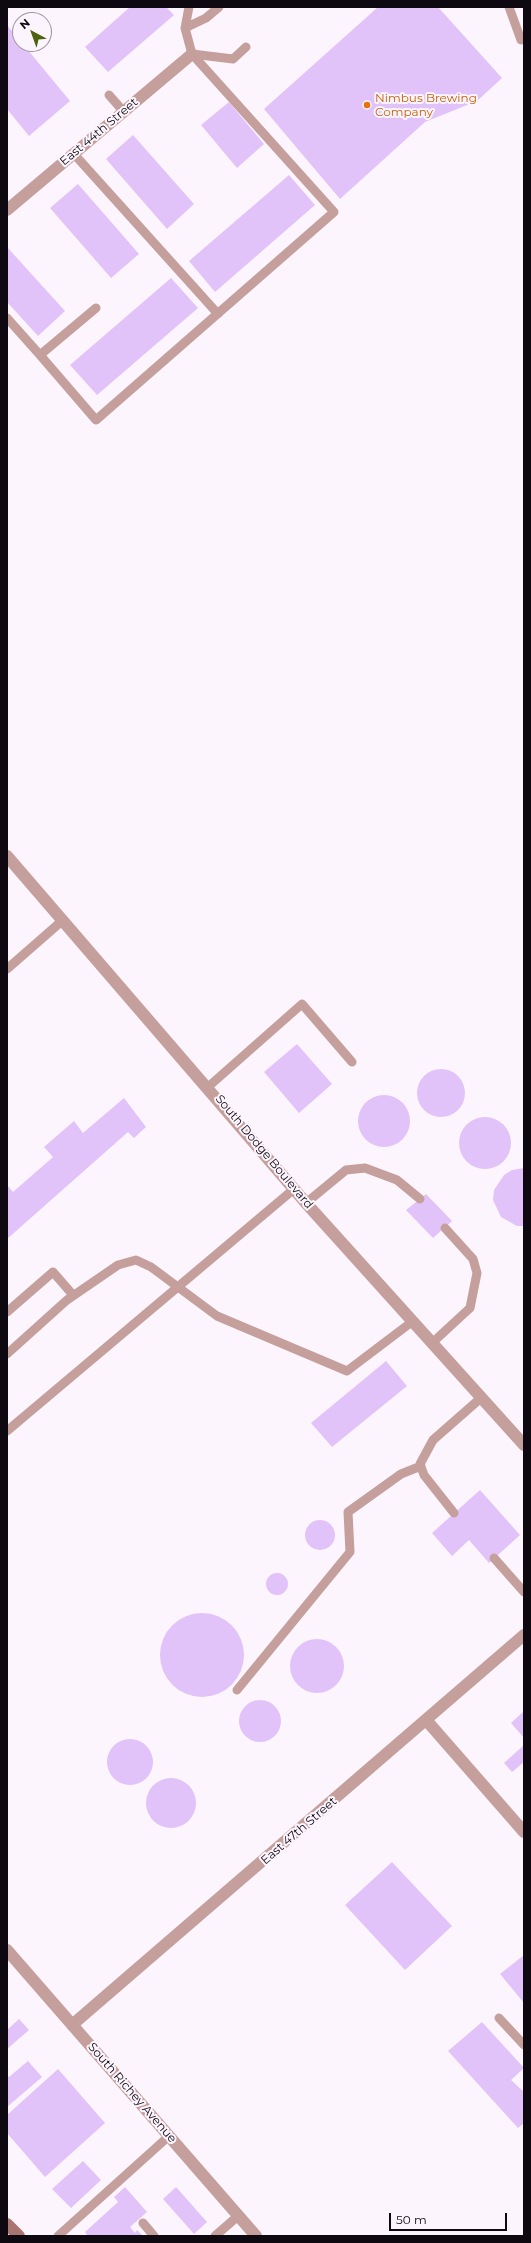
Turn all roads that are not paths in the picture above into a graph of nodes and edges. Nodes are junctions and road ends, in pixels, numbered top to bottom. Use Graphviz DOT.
graph roads {
  1 [pos="189,7"];
  2 [pos="219,7"];
  3 [pos="509,7"];
  4 [pos="185,28"];
  5 [pos="521,40"];
  6 [pos="246,47"];
  7 [pos="192,54"];
  8 [pos="108,95"];
  9 [pos="124,112"];
  10 [pos="74,154"];
  11 [pos="7,210"];
  12 [pos="96,308"];
  13 [pos="218,314"];
  14 [pos="7,318"];
  15 [pos="40,356"];
  16 [pos="7,856"];
  17 [pos="63,920"];
  18 [pos="7,969"];
  19 [pos="352,1062"];
  20 [pos="208,1087"];
  21 [pos="294,1189"];
  22 [pos="420,1199"];
  23 [pos="306,1203"];
  24 [pos="445,1228"];
  25 [pos="178,1288"];
  26 [pos="73,1295"];
  27 [pos="7,1312"];
  28 [pos="413,1321"];
  29 [pos="432,1342"];
  30 [pos="7,1354"];
  31 [pos="482,1397"];
  32 [pos="7,1431"];
  33 [pos="524,1445"];
  34 [pos="421,1466"];
  35 [pos="454,1513"];
  36 [pos="494,1558"];
  37 [pos="524,1592"];
  38 [pos="524,1635"];
  39 [pos="237,1690"];
  40 [pos="427,1721"];
  41 [pos="524,1832"];
  42 [pos="7,1950"];
  43 [pos="499,2018"];
  44 [pos="72,2025"];
  45 [pos="524,2045"];
  46 [pos="169,2136"];
  47 [pos="238,2216"];
  48 [pos="143,2223"];
  49 [pos="7,2224"];
  50 [pos="19,2236"];
  51 [pos="58,2236"];
  52 [pos="154,2236"];
  53 [pos="215,2236"];
  54 [pos="256,2236"];
  1 -- 4 [label="lane"];
  2 -- 4 [label="lane"];
  3 -- 5 [label="lane"];
  4 -- 7 [label="lane"];
  6 -- 7 [label="lane"];
  7 -- 9 [label="street, East 44th Street"];
  7 -- 13 [label="lane"];
  8 -- 9 [label="lane"];
  9 -- 10 [label="street, East 44th Street"];
  10 -- 11 [label="street, East 44th Street"];
  10 -- 13 [label="lane"];
  12 -- 15 [label="lane"];
  13 -- 15 [label="lane"];
  14 -- 15 [label="lane"];
  16 -- 17 [label="street, South Dodge Boulevard"];
  17 -- 18 [label="lane"];
  17 -- 20 [label="street, South Dodge Boulevard"];
  19 -- 20 [label="lane"];
  20 -- 21 [label="street, South Dodge Boulevard"];
  21 -- 23 [label="street, South Dodge Boulevard"];
  21 -- 25 [label="lane"];
  22 -- 23 [label="lane"];
  23 -- 28 [label="street, South Dodge Boulevard"];
  24 -- 29 [label="lane"];
  25 -- 26 [label="lane"];
  25 -- 28 [label="lane"];
  25 -- 32 [label="lane"];
  26 -- 27 [label="lane"];
  26 -- 30 [label="lane"];
  28 -- 29 [label="street, South Dodge Boulevard"];
  29 -- 31 [label="street, South Dodge Boulevard"];
  31 -- 33 [label="street, South Dodge Boulevard"];
  31 -- 34 [label="lane"];
  34 -- 35 [label="lane"];
  34 -- 39 [label="lane"];
  36 -- 37 [label="lane"];
  38 -- 40 [label="street, East 47th Street"];
  40 -- 41 [label="street"];
  40 -- 44 [label="street, East 47th Street"];
  42 -- 44 [label="street, South Richey Avenue"];
  43 -- 45 [label="lane"];
  44 -- 46 [label="street, South Richey Avenue"];
  46 -- 47 [label="street, South Richey Avenue"];
  46 -- 51 [label="lane"];
  47 -- 53 [label="lane"];
  47 -- 54 [label="street, South Richey Avenue"];
  48 -- 52 [label="lane"];
  49 -- 50 [label="main road"];
}
